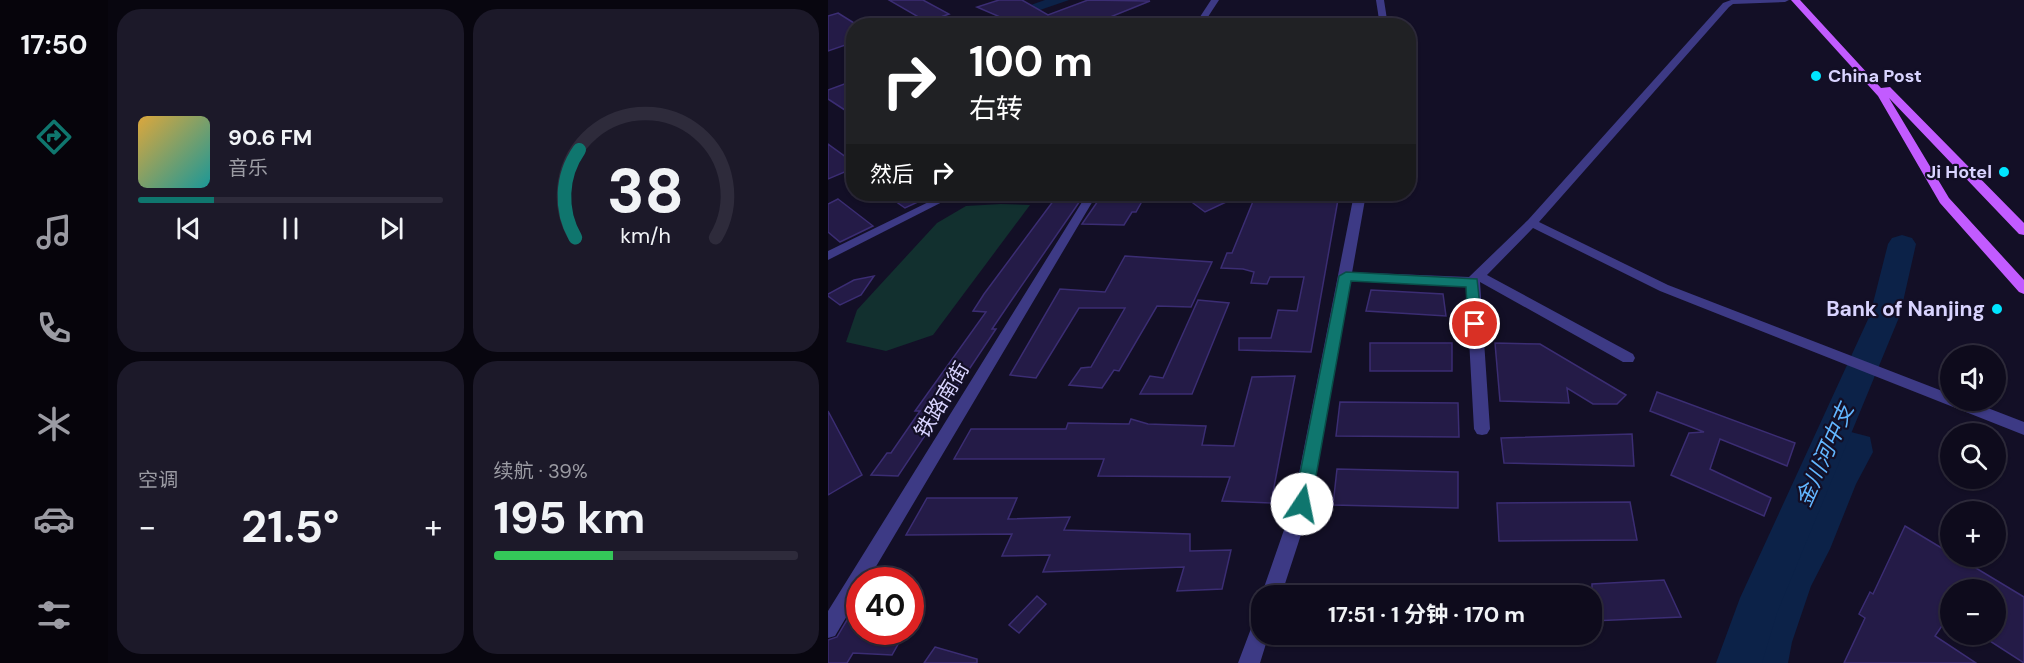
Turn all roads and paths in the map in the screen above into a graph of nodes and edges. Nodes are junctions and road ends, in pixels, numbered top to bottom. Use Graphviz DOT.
graph roads {
  1 [pos="1215,0"];
  2 [pos="1380,0"];
  3 [pos="1785,0"];
  4 [pos="1795,0"];
  5 [pos="1802,0"];
  6 [pos="1203,18"];
  7 [pos="1383,18"];
  8 [pos="939,201"];
  9 [pos="1088,201"];
  10 [pos="1359,201"];
  11 [pos="1532,223"];
  12 [pos="2024,231"];
  13 [pos="828,256"];
  14 [pos="1346,276"];
  15 [pos="1475,279"];
  16 [pos="2024,289"];
  17 [pos="1628,358"];
  18 [pos="1482,429"];
  19 [pos="2024,429"];
  20 [pos="1275,585"];
  21 [pos="828,628"];
  22 [pos="1255,645"];
  23 [pos="1249,663"];
  1 -- 6 [label="street"];
  2 -- 7 [label="street"];
  3 -- 11 [label="street"];
  4 -- 16 [label="main road"];
  5 -- 12 [label="main road"];
  8 -- 13 [label="street"];
  9 -- 21 [label="street, 铁路南街"];
  10 -- 14 [label="street"];
  11 -- 15 [label="street"];
  11 -- 19 [label="street"];
  14 -- 15 [label="street"];
  14 -- 20 [label="street"];
  15 -- 17 [label="street"];
  15 -- 18 [label="street"];
  22 -- 23 [label="street"];
}
